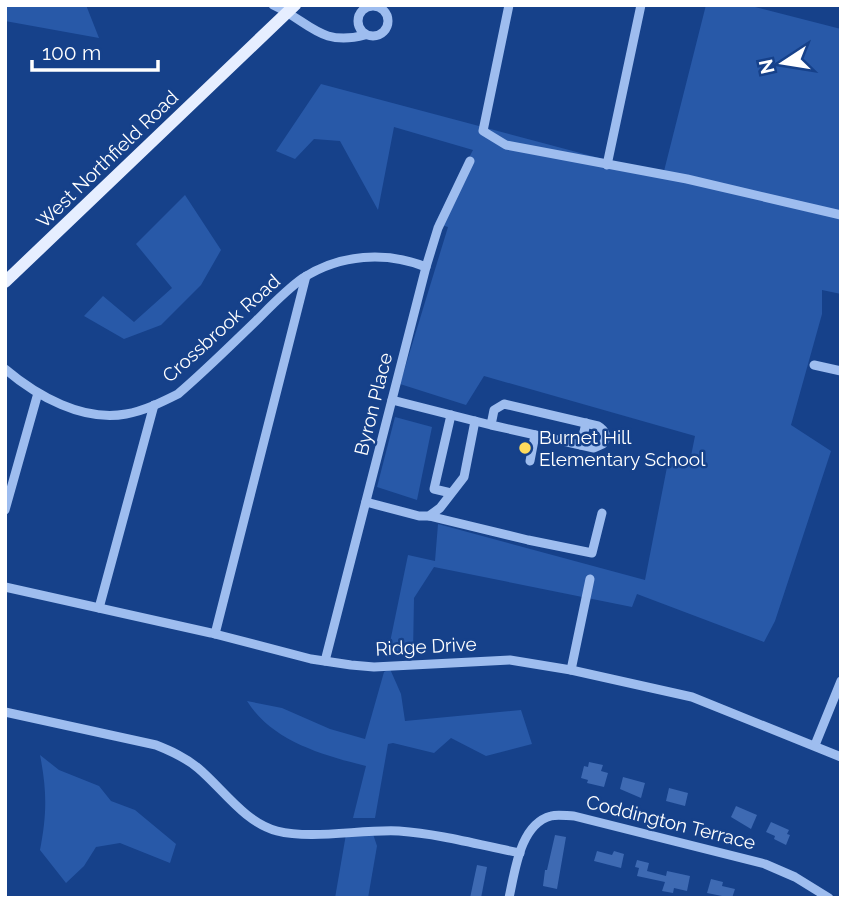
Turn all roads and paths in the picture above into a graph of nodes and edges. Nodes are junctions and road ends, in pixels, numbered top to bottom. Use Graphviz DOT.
graph roads {
  1 [pos="273,5"];
  2 [pos="509,5"];
  3 [pos="641,5"];
  4 [pos="291,9"];
  5 [pos="365,35"];
  6 [pos="470,161"];
  7 [pos="607,165"];
  8 [pos="841,215"];
  9 [pos="426,267"];
  10 [pos="306,276"];
  11 [pos="5,282"];
  12 [pos="814,365"];
  13 [pos="5,369"];
  14 [pos="841,371"];
  15 [pos="38,393"];
  16 [pos="392,400"];
  17 [pos="154,405"];
  18 [pos="451,415"];
  19 [pos="475,421"];
  20 [pos="586,423"];
  21 [pos="491,425"];
  22 [pos="535,435"];
  23 [pos="581,445"];
  24 [pos="530,461"];
  25 [pos="450,493"];
  26 [pos="366,502"];
  27 [pos="5,510"];
  28 [pos="602,513"];
  29 [pos="429,516"];
  30 [pos="590,579"];
  31 [pos="5,587"];
  32 [pos="99,608"];
  33 [pos="215,634"];
  34 [pos="325,661"];
  35 [pos="571,670"];
  36 [pos="841,681"];
  37 [pos="5,712"];
  38 [pos="815,745"];
  39 [pos="841,757"];
  40 [pos="520,853"];
  41 [pos="509,898"];
  42 [pos="829,898"];
  1 -- 4 [label="street"];
  2 -- 7 [label="street"];
  3 -- 7 [label="street"];
  4 -- 5 [label="street"];
  4 -- 11 [label="main road, West Northfield Road"];
  6 -- 9 [label="street, Byron Place"];
  7 -- 8 [label="street"];
  9 -- 10 [label="street, Crossbrook Road"];
  9 -- 16 [label="street, Byron Place"];
  10 -- 17 [label="street, Crossbrook Road"];
  10 -- 33 [label="street"];
  12 -- 14 [label="street"];
  13 -- 15 [label="street, Crossbrook Road"];
  15 -- 17 [label="street, Crossbrook Road"];
  15 -- 27 [label="street"];
  16 -- 18 [label="street"];
  16 -- 26 [label="street, Byron Place"];
  17 -- 32 [label="street"];
  18 -- 19 [label="street"];
  18 -- 25 [label="street"];
  19 -- 21 [label="street"];
  19 -- 25 [label="street"];
  20 -- 21 [label="street"];
  20 -- 23 [label="street"];
  20 -- 23 [label="street"];
  21 -- 22 [label="street"];
  22 -- 23 [label="street"];
  22 -- 24 [label="street"];
  25 -- 29 [label="street"];
  26 -- 29 [label="street"];
  26 -- 34 [label="street, Byron Place"];
  28 -- 29 [label="street"];
  30 -- 35 [label="street"];
  31 -- 32 [label="street, Ridge Drive"];
  32 -- 33 [label="street, Ridge Drive"];
  33 -- 34 [label="street, Ridge Drive"];
  34 -- 35 [label="street, Ridge Drive"];
  35 -- 38 [label="street, Ridge Drive"];
  36 -- 38 [label="street"];
  37 -- 40 [label="street"];
  38 -- 39 [label="street, Ridge Drive"];
  40 -- 41 [label="street, Coddington Terrace"];
  40 -- 42 [label="street, Coddington Terrace"];
}
